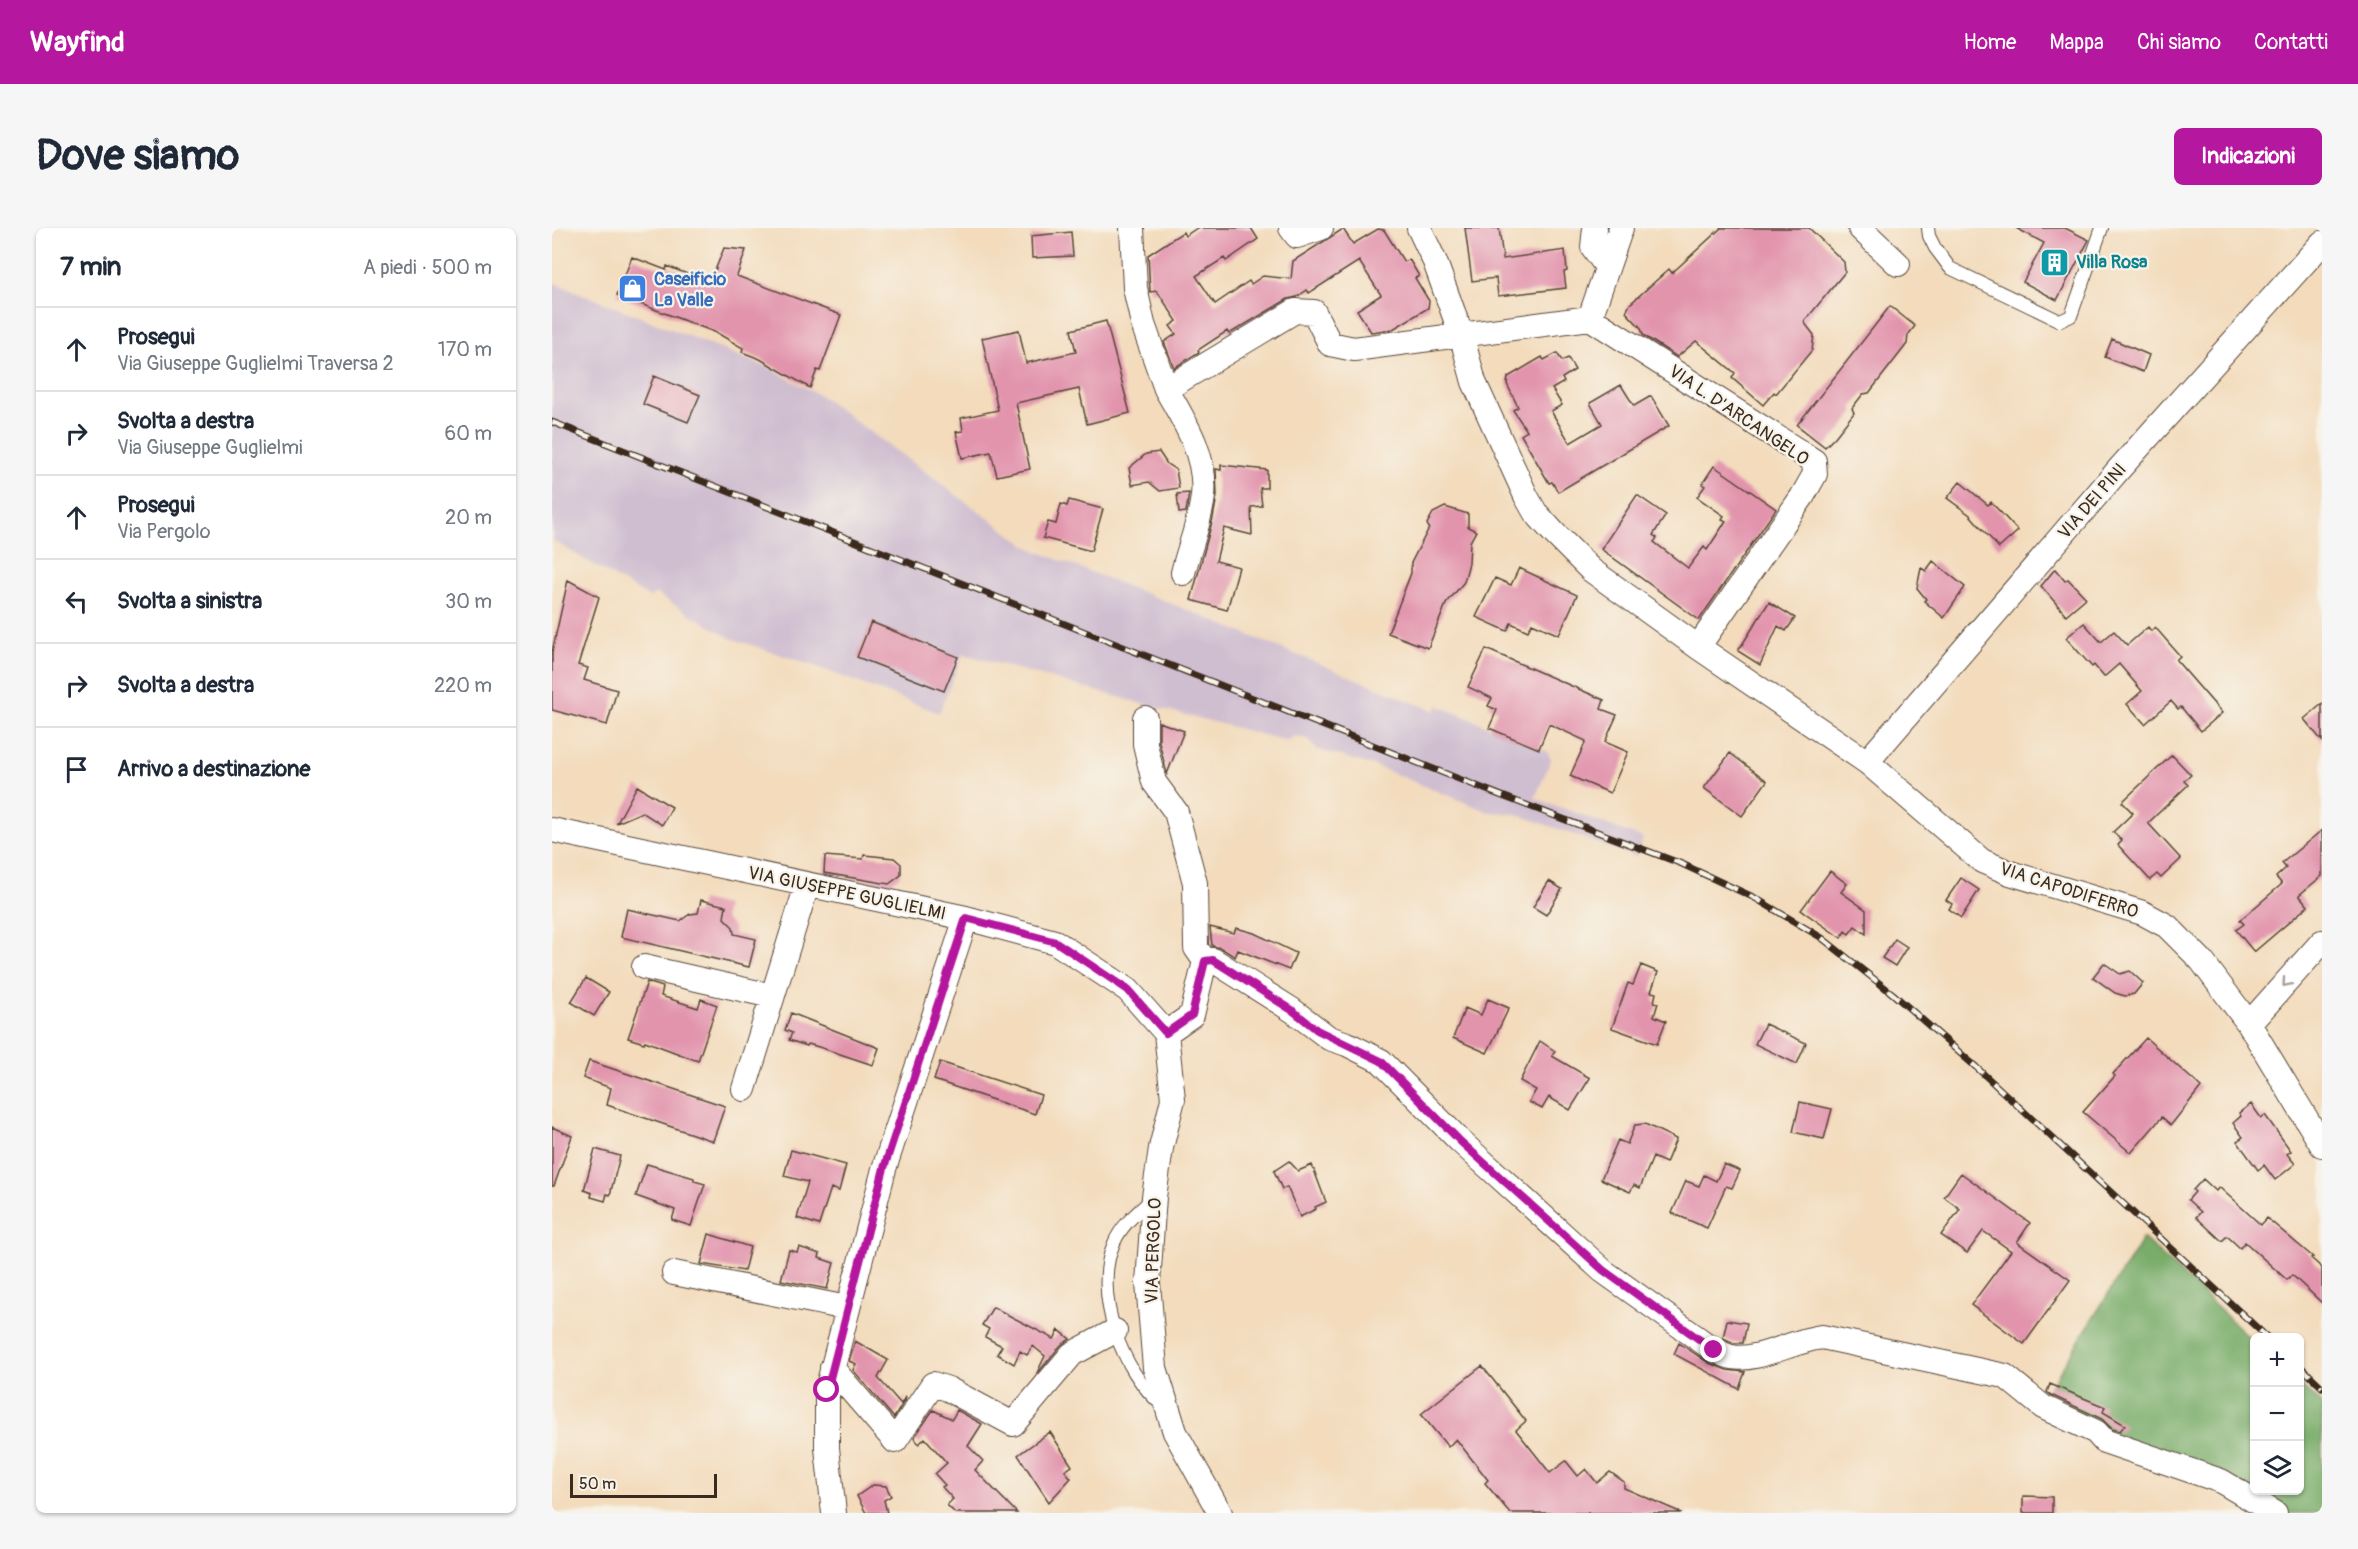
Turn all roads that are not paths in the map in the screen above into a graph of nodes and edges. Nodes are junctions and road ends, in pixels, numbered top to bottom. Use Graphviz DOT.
graph roads {
  1 [pos="1291,228"];
  2 [pos="1321,228"];
  3 [pos="1419,228"];
  4 [pos="1595,228"];
  5 [pos="1622,228"];
  6 [pos="1860,228"];
  7 [pos="1928,228"];
  8 [pos="2102,228"];
  9 [pos="1139,232"];
  10 [pos="2322,243"];
  11 [pos="1898,264"];
  12 [pos="1607,267"];
  13 [pos="1590,318"];
  14 [pos="1461,334"];
  15 [pos="1166,389"];
  16 [pos="1183,573"];
  17 [pos="1698,647"];
  18 [pos="1145,718"];
  19 [pos="1867,762"];
  20 [pos="552,830"];
  21 [pos="807,885"];
  22 [pos="966,918"];
  23 [pos="2322,942"];
  24 [pos="1205,961"];
  25 [pos="644,967"];
  26 [pos="772,996"];
  27 [pos="2249,1024"];
  28 [pos="1166,1033"];
  29 [pos="744,1089"];
  30 [pos="2322,1145"];
  31 [pos="1154,1197"];
  32 [pos="674,1273"];
  33 [pos="847,1308"];
  34 [pos="1115,1331"];
  35 [pos="832,1368"];
  36 [pos="1169,1411"];
  37 [pos="834,1513"];
  38 [pos="1220,1513"];
  39 [pos="2274,1513"];
  1 -- 2 [label="street"];
  3 -- 14 [label="street, VIA CAPODIFERRO"];
  4 -- 12 [label="street"];
  5 -- 12 [label="street"];
  6 -- 11 [label="street"];
  7 -- 8 [label="lane"];
  9 -- 15 [label="street"];
  10 -- 19 [label="street, VIA DEI PINI"];
  12 -- 13 [label="street"];
  13 -- 14 [label="street"];
  13 -- 17 [label="street, VIA L. D'ARCANGELO"];
  14 -- 15 [label="street"];
  14 -- 17 [label="street, VIA CAPODIFERRO"];
  15 -- 16 [label="street"];
  17 -- 19 [label="street, VIA CAPODIFERRO"];
  18 -- 24 [label="street"];
  19 -- 27 [label="street, VIA CAPODIFERRO"];
  20 -- 21 [label="street, VIA GIUSEPPE GUGLIELMI"];
  21 -- 22 [label="street, VIA GIUSEPPE GUGLIELMI"];
  21 -- 26 [label="street"];
  22 -- 28 [label="street, VIA GIUSEPPE GUGLIELMI"];
  22 -- 33 [label="street"];
  23 -- 27 [label="street, one-way"];
  24 -- 28 [label="street"];
  24 -- 39 [label="street"];
  25 -- 26 [label="street"];
  26 -- 29 [label="street"];
  27 -- 30 [label="street, VIA CAPODIFERRO"];
  28 -- 31 [label="street, VIA PERGOLO"];
  31 -- 34 [label="lane"];
  31 -- 36 [label="street, VIA PERGOLO"];
  32 -- 33 [label="street"];
  33 -- 35 [label="street"];
  34 -- 35 [label="street"];
  34 -- 36 [label="lane"];
  35 -- 37 [label="street"];
  36 -- 38 [label="street, VIA PERGOLO"];
}
